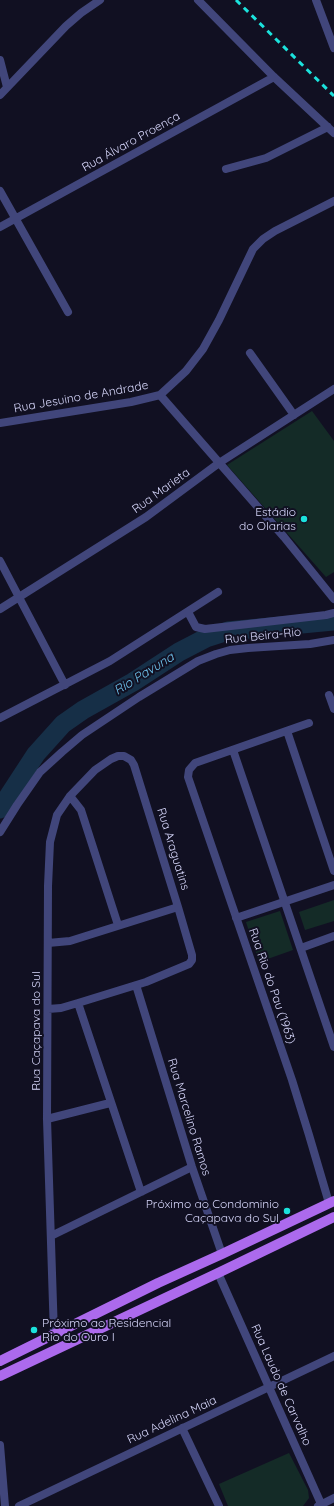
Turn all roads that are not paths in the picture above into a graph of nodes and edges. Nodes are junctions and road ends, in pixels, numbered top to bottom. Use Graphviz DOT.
graph roads {
  1 [pos="100,0"];
  2 [pos="198,0"];
  3 [pos="316,0"];
  4 [pos="334,48"];
  5 [pos="0,60"];
  6 [pos="274,77"];
  7 [pos="7,87"];
  8 [pos="0,95"];
  9 [pos="328,127"];
  10 [pos="334,134"];
  11 [pos="226,169"];
  12 [pos="0,191"];
  13 [pos="334,201"];
  14 [pos="15,219"];
  15 [pos="0,227"];
  16 [pos="68,312"];
  17 [pos="250,353"];
  18 [pos="334,388"];
  19 [pos="160,395"];
  20 [pos="294,415"];
  21 [pos="0,423"];
  22 [pos="219,463"];
  23 [pos="0,561"];
  24 [pos="218,592"];
  25 [pos="20,598"];
  26 [pos="334,599"];
  27 [pos="0,609"];
  28 [pos="188,612"];
  29 [pos="334,613"];
  30 [pos="334,640"];
  31 [pos="65,684"];
  32 [pos="329,695"];
  33 [pos="334,709"];
  34 [pos="0,718"];
  35 [pos="309,723"];
  36 [pos="287,731"];
  37 [pos="233,750"];
  38 [pos="118,756"];
  39 [pos="70,796"];
  40 [pos="0,832"];
  41 [pos="334,872"];
  42 [pos="334,885"];
  43 [pos="284,902"];
  44 [pos="178,907"];
  45 [pos="236,918"];
  46 [pos="118,925"];
  47 [pos="334,936"];
  48 [pos="48,943"];
  49 [pos="301,948"];
  50 [pos="136,985"];
  51 [pos="78,1003"];
  52 [pos="48,1009"];
  53 [pos="334,1047"];
  54 [pos="110,1103"];
  55 [pos="47,1119"];
  56 [pos="192,1167"];
  57 [pos="141,1192"];
  58 [pos="331,1202"];
  59 [pos="334,1217"];
  60 [pos="51,1236"];
  61 [pos="222,1254"];
  62 [pos="218,1274"];
  63 [pos="54,1335"];
  64 [pos="334,1356"];
  65 [pos="0,1361"];
  66 [pos="0,1376"];
  67 [pos="269,1388"];
  68 [pos="182,1428"];
  69 [pos="0,1444"];
  70 [pos="334,1498"];
  71 [pos="321,1505"];
  72 [pos="5,1506"];
  73 [pos="19,1506"];
  74 [pos="219,1506"];
  1 -- 7 [label="street"];
  2 -- 6 [label="street"];
  3 -- 4 [label="street"];
  5 -- 7 [label="street"];
  6 -- 9 [label="street"];
  6 -- 14 [label="street, Rua Álvaro Proença"];
  7 -- 8 [label="street"];
  9 -- 10 [label="street"];
  9 -- 11 [label="street"];
  12 -- 14 [label="street"];
  13 -- 19 [label="street, Rua Jesuino de Andrade"];
  14 -- 15 [label="street, Rua Álvaro Proença"];
  14 -- 16 [label="street"];
  17 -- 20 [label="street"];
  18 -- 20 [label="street, Rua Marieta"];
  19 -- 21 [label="street, Rua Jesuino de Andrade"];
  19 -- 22 [label="street"];
  20 -- 22 [label="street, Rua Marieta"];
  22 -- 25 [label="street, Rua Marieta"];
  22 -- 26 [label="street"];
  23 -- 25 [label="street"];
  24 -- 28 [label="street"];
  25 -- 27 [label="street, Rua Marieta"];
  25 -- 31 [label="street"];
  28 -- 29 [label="street"];
  28 -- 31 [label="street"];
  30 -- 40 [label="street, Rua Beira-Rio"];
  31 -- 34 [label="street"];
  32 -- 33 [label="street"];
  35 -- 36 [label="street"];
  36 -- 37 [label="street"];
  36 -- 41 [label="street"];
  37 -- 43 [label="street"];
  37 -- 45 [label="street, Rua Rio do Pau (1963)"];
  38 -- 39 [label="street, Rua Caçapava do Sul"];
  38 -- 44 [label="street, Rua Araguatins"];
  39 -- 46 [label="street"];
  39 -- 48 [label="street, Rua Caçapava do Sul"];
  42 -- 43 [label="street"];
  43 -- 45 [label="street"];
  43 -- 49 [label="street"];
  44 -- 46 [label="street"];
  44 -- 50 [label="street, Rua Araguatins"];
  45 -- 58 [label="street, Rua Rio do Pau (1963)"];
  46 -- 48 [label="street"];
  47 -- 49 [label="street"];
  48 -- 52 [label="street, Rua Caçapava do Sul"];
  49 -- 53 [label="street"];
  50 -- 51 [label="street"];
  50 -- 56 [label="street, Rua Marcelino Ramos"];
  51 -- 52 [label="street"];
  51 -- 54 [label="street"];
  52 -- 55 [label="street, Rua Caçapava do Sul"];
  54 -- 55 [label="street"];
  54 -- 57 [label="street"];
  55 -- 60 [label="street, Rua Caçapava do Sul"];
  56 -- 57 [label="street"];
  56 -- 61 [label="street, Rua Marcelino Ramos"];
  57 -- 60 [label="street"];
  58 -- 61 [label="main road"];
  59 -- 62 [label="main road"];
  60 -- 63 [label="street, Rua Caçapava do Sul"];
  61 -- 63 [label="main road"];
  62 -- 66 [label="main road"];
  62 -- 67 [label="street, Rua Laudo de Carvalho"];
  63 -- 65 [label="main road"];
  64 -- 67 [label="street, Rua Adelina Maia"];
  67 -- 68 [label="street, Rua Adelina Maia"];
  67 -- 71 [label="street, Rua Laudo de Carvalho"];
  68 -- 73 [label="street, Rua Adelina Maia"];
  68 -- 74 [label="street"];
  69 -- 72 [label="street"];
  70 -- 71 [label="street"];
}
